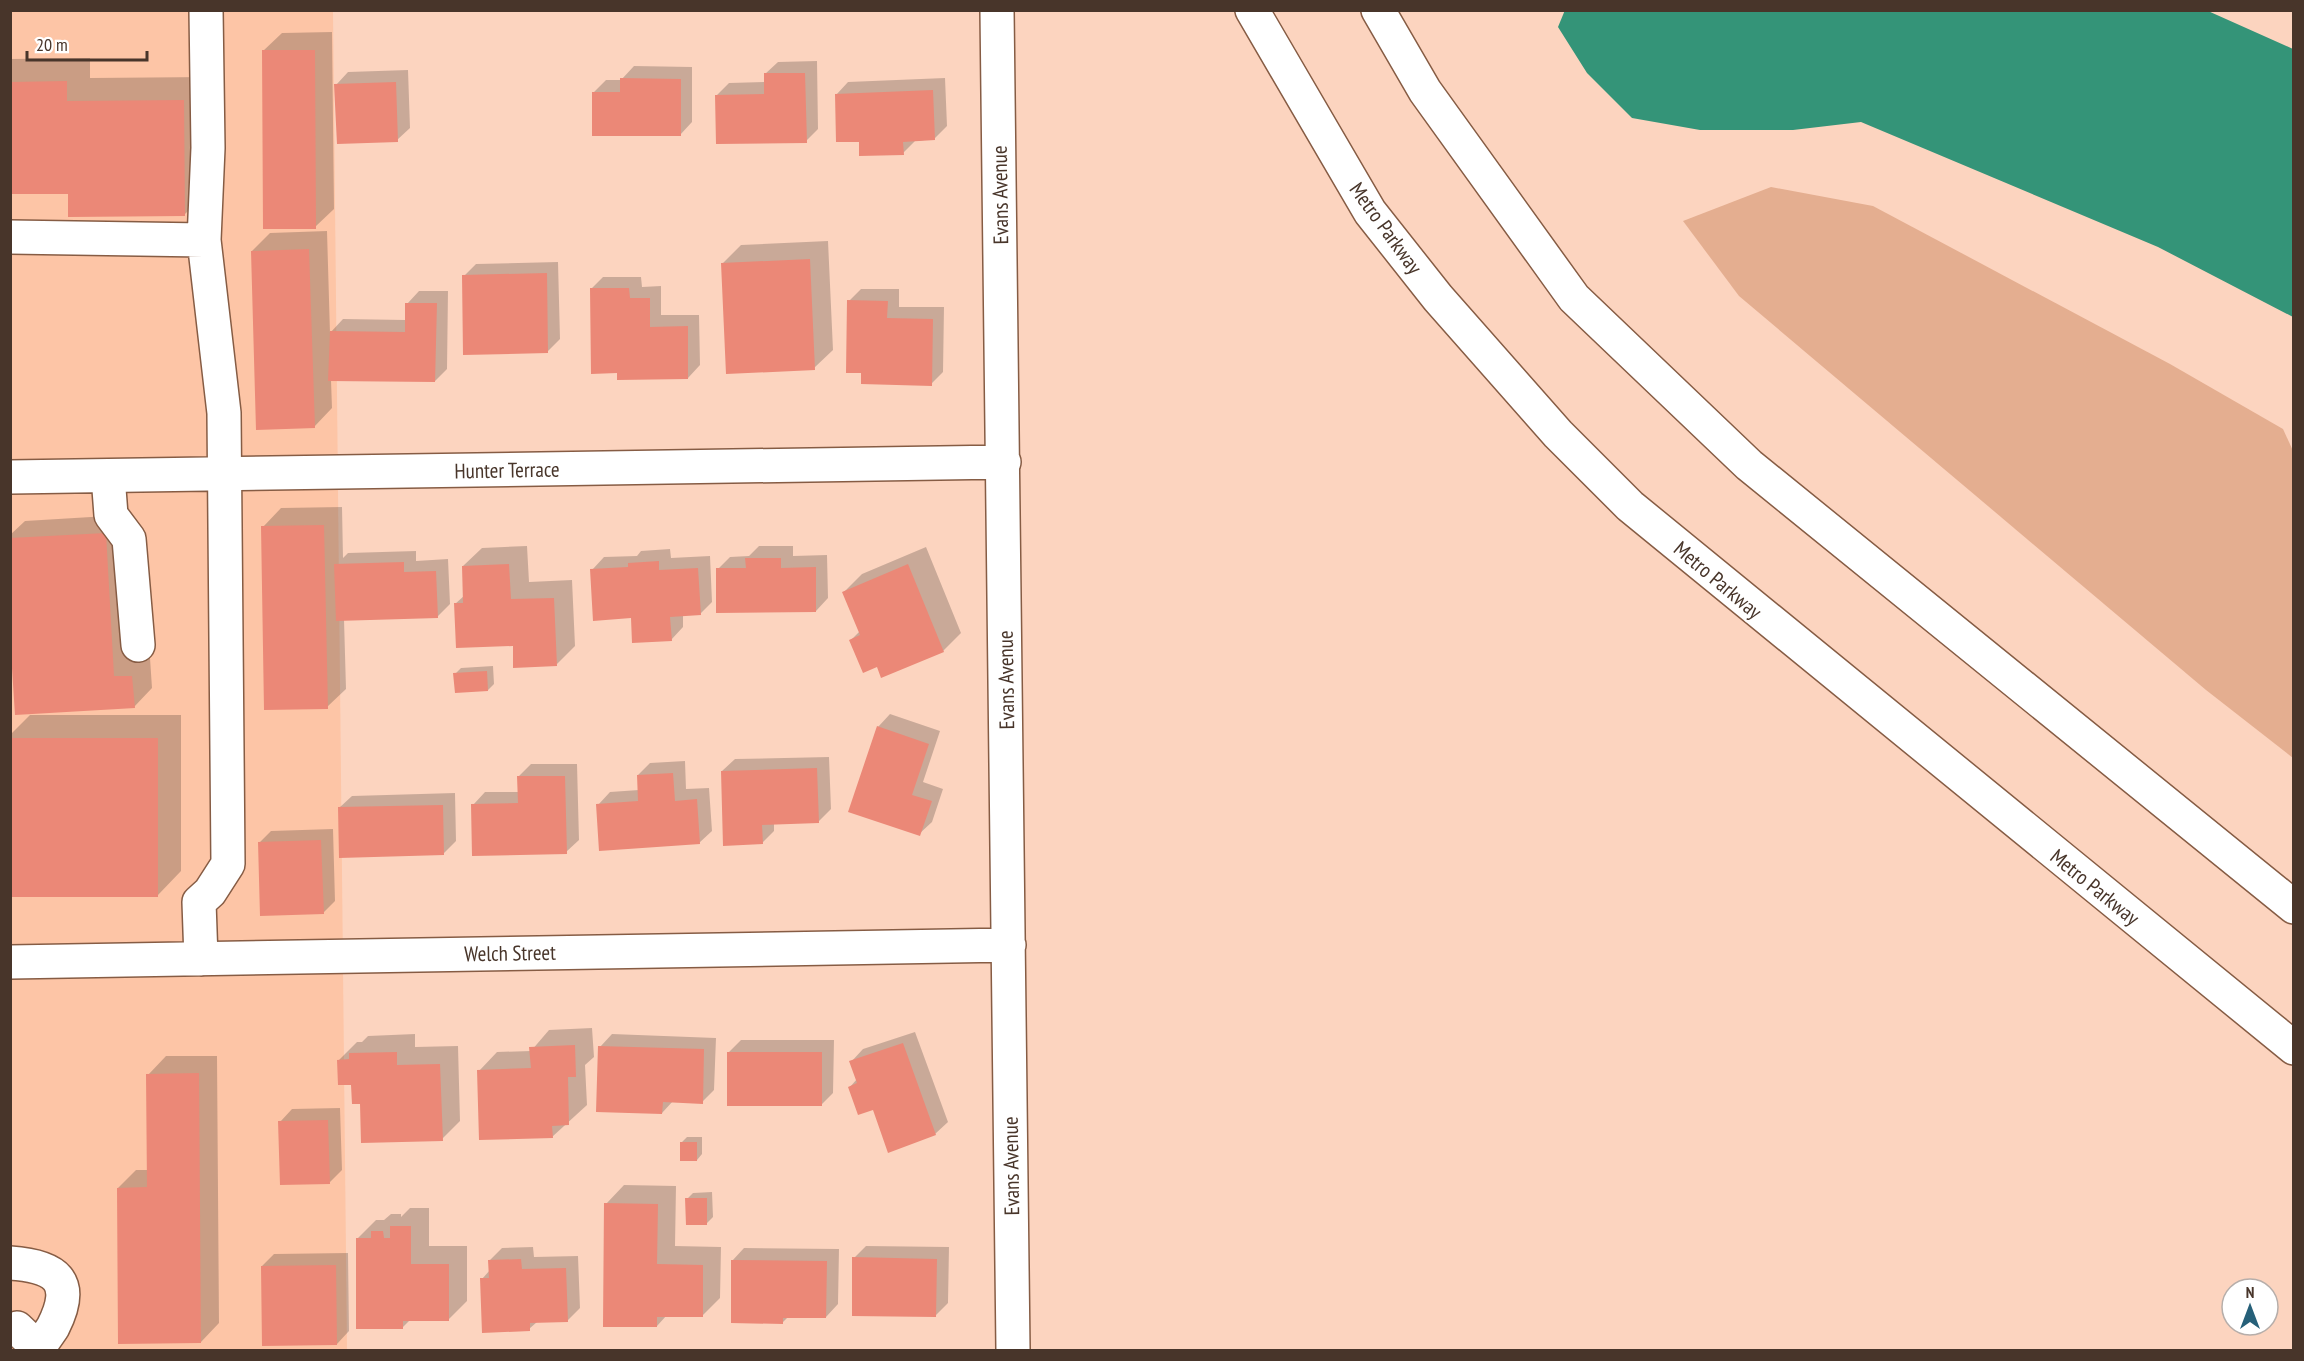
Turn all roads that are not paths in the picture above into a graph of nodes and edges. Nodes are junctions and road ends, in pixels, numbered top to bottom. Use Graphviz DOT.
graph roads {
  1 [pos="207,10"];
  2 [pos="997,10"];
  3 [pos="1252,10"];
  4 [pos="1378,10"];
  5 [pos="10,237"];
  6 [pos="204,240"];
  7 [pos="1004,462"];
  8 [pos="226,474"];
  9 [pos="108,476"];
  10 [pos="10,477"];
  11 [pos="138,645"];
  12 [pos="2294,907"];
  13 [pos="1009,945"];
  14 [pos="201,959"];
  15 [pos="10,962"];
  16 [pos="2294,1048"];
  17 [pos="10,1263"];
  18 [pos="31,1342"];
  19 [pos="1013,1350"];
  1 -- 6 [label="street"];
  2 -- 7 [label="street, Evans Avenue"];
  3 -- 16 [label="street, Metro Parkway"];
  4 -- 12 [label="street"];
  5 -- 6 [label="street"];
  6 -- 8 [label="street"];
  7 -- 8 [label="street, Hunter Terrace"];
  7 -- 13 [label="street, Evans Avenue"];
  8 -- 9 [label="street, Hunter Terrace"];
  8 -- 14 [label="street"];
  9 -- 10 [label="street, Hunter Terrace"];
  9 -- 11 [label="street"];
  13 -- 14 [label="street, Welch Street"];
  13 -- 19 [label="street, Evans Avenue"];
  14 -- 15 [label="street, Welch Street"];
  17 -- 18 [label="street"];
}
